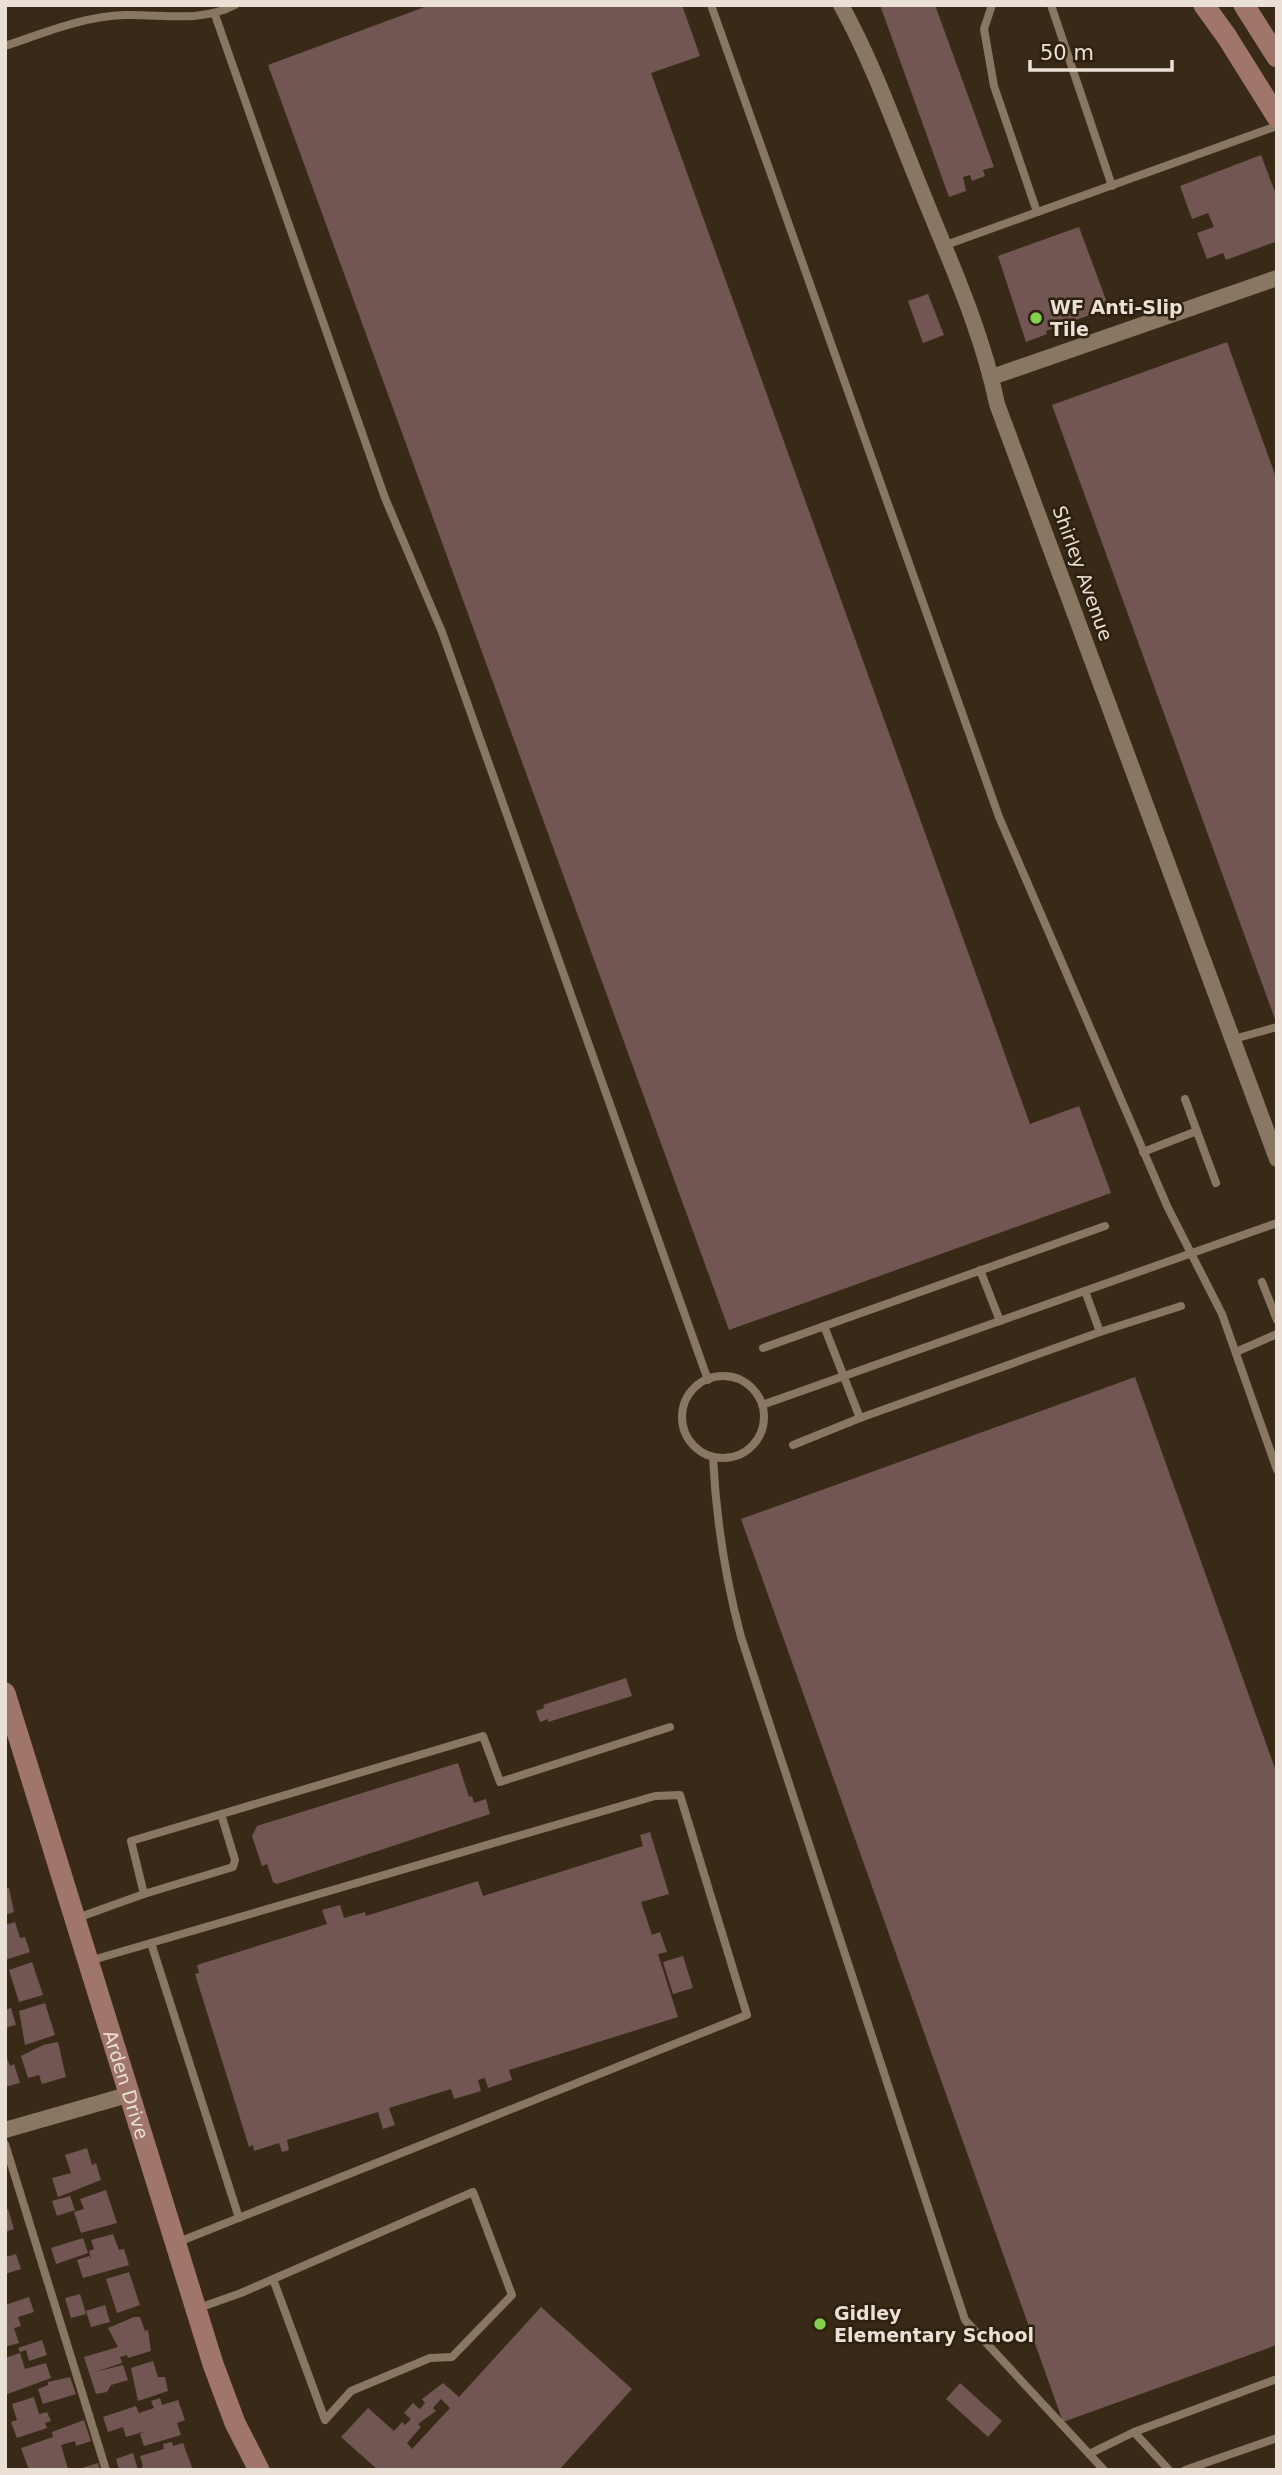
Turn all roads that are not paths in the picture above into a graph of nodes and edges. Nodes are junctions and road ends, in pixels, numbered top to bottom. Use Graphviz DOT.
graph roads {
  1 [pos="235,5"];
  2 [pos="712,5"];
  3 [pos="841,5"];
  4 [pos="992,5"];
  5 [pos="1051,5"];
  6 [pos="1204,5"];
  7 [pos="1244,5"];
  8 [pos="215,15"];
  9 [pos="5,46"];
  10 [pos="1277,57"];
  11 [pos="1277,117"];
  12 [pos="1277,126"];
  13 [pos="1112,186"];
  14 [pos="1037,212"];
  15 [pos="943,246"];
  16 [pos="1277,278"];
  17 [pos="992,377"];
  18 [pos="1277,1027"];
  19 [pos="1234,1039"];
  20 [pos="1185,1099"];
  21 [pos="1197,1131"];
  22 [pos="1143,1152"];
  23 [pos="1277,1159"];
  24 [pos="1216,1183"];
  25 [pos="1277,1223"];
  26 [pos="1105,1226"];
  27 [pos="1190,1255"];
  28 [pos="980,1270"];
  29 [pos="1262,1282"];
  30 [pos="1085,1291"];
  31 [pos="1181,1306"];
  32 [pos="1277,1320"];
  33 [pos="1000,1321"];
  34 [pos="824,1326"];
  35 [pos="1100,1332"];
  36 [pos="1277,1334"];
  37 [pos="763,1348"];
  38 [pos="1236,1352"];
  39 [pos="844,1375"];
  40 [pos="708,1380"];
  41 [pos="762,1405"];
  42 [pos="860,1418"];
  43 [pos="793,1445"];
  44 [pos="713,1457"];
  45 [pos="1277,1470"];
  46 [pos="5,1693"];
  47 [pos="670,1727"];
  48 [pos="221,1814"];
  49 [pos="144,1894"];
  50 [pos="75,1919"];
  51 [pos="151,1943"];
  52 [pos="89,1961"];
  53 [pos="131,2094"];
  54 [pos="5,2130"];
  55 [pos="5,2144"];
  56 [pos="239,2218"];
  57 [pos="176,2243"];
  58 [pos="273,2279"];
  59 [pos="196,2309"];
  60 [pos="1277,2379"];
  61 [pos="235,2423"];
  62 [pos="1134,2432"];
  63 [pos="1277,2438"];
  64 [pos="1089,2454"];
  65 [pos="106,2470"];
  66 [pos="248,2470"];
  67 [pos="259,2470"];
  68 [pos="1104,2470"];
  69 [pos="1170,2470"];
  70 [pos="1185,2470"];
  1 -- 8 [label="lane"];
  2 -- 22 [label="lane"];
  3 -- 15 [label="street, Shirley Avenue"];
  4 -- 14 [label="lane"];
  5 -- 13 [label="lane"];
  6 -- 11 [label="street"];
  7 -- 10 [label="street"];
  8 -- 9 [label="lane"];
  8 -- 40 [label="lane"];
  12 -- 13 [label="lane"];
  13 -- 14 [label="lane"];
  14 -- 15 [label="lane"];
  15 -- 17 [label="street, Shirley Avenue"];
  16 -- 17 [label="street"];
  17 -- 19 [label="street, Shirley Avenue"];
  18 -- 19 [label="lane"];
  19 -- 23 [label="street, Shirley Avenue"];
  20 -- 21 [label="lane"];
  21 -- 22 [label="lane"];
  21 -- 24 [label="lane"];
  22 -- 27 [label="lane"];
  25 -- 27 [label="lane"];
  26 -- 28 [label="lane"];
  27 -- 30 [label="lane"];
  27 -- 38 [label="lane"];
  28 -- 33 [label="lane"];
  28 -- 34 [label="lane"];
  29 -- 32 [label="lane"];
  30 -- 33 [label="lane"];
  30 -- 35 [label="lane"];
  31 -- 35 [label="lane"];
  33 -- 39 [label="lane"];
  34 -- 37 [label="lane"];
  34 -- 39 [label="lane"];
  35 -- 42 [label="lane"];
  36 -- 38 [label="lane"];
  38 -- 45 [label="lane"];
  39 -- 41 [label="lane"];
  39 -- 42 [label="lane"];
  40 -- 41 [label="lane"];
  40 -- 44 [label="lane"];
  41 -- 44 [label="lane"];
  42 -- 43 [label="lane"];
  44 -- 64 [label="lane"];
  46 -- 50 [label="street, Arden Drive"];
  47 -- 48 [label="lane"];
  48 -- 49 [label="lane"];
  48 -- 49 [label="lane"];
  49 -- 50 [label="lane"];
  50 -- 52 [label="street, Arden Drive"];
  51 -- 52 [label="lane"];
  51 -- 56 [label="lane"];
  51 -- 56 [label="lane"];
  52 -- 53 [label="street, Arden Drive"];
  53 -- 54 [label="street"];
  53 -- 57 [label="street, Arden Drive"];
  55 -- 65 [label="lane"];
  56 -- 57 [label="lane"];
  57 -- 59 [label="street, Arden Drive"];
  58 -- 58 [label="lane"];
  58 -- 59 [label="lane"];
  59 -- 61 [label="street, Arden Drive"];
  60 -- 62 [label="lane"];
  61 -- 66 [label="street"];
  61 -- 67 [label="street, Arden Drive"];
  62 -- 64 [label="lane"];
  62 -- 69 [label="lane"];
  63 -- 70 [label="lane"];
  64 -- 68 [label="lane"];
}
